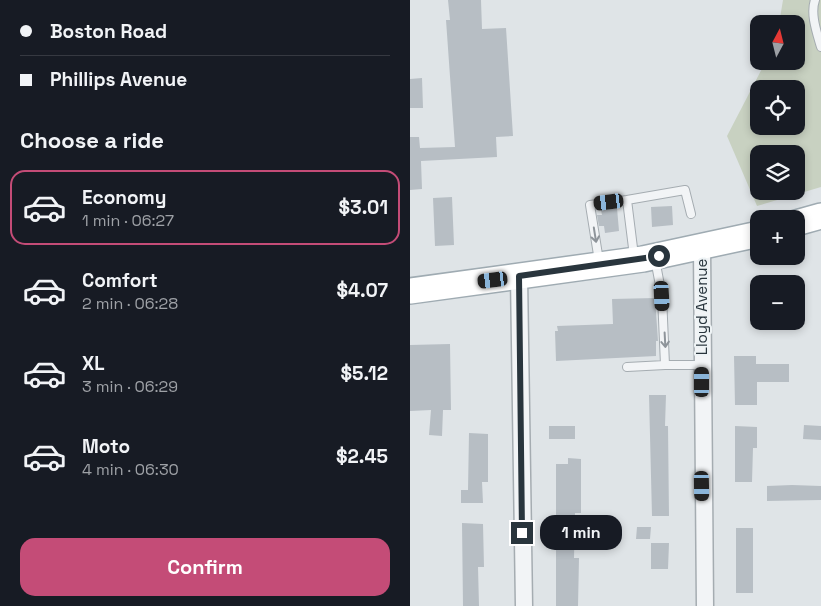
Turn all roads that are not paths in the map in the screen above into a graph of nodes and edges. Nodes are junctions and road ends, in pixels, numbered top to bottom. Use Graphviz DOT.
graph roads {
  1 [pos="815,0"];
  2 [pos="821,46"];
  3 [pos="627,200"];
  4 [pos="691,214"];
  5 [pos="821,216"];
  6 [pos="805,220"];
  7 [pos="750,236"];
  8 [pos="702,248"];
  9 [pos="645,259"];
  10 [pos="599,265"];
  11 [pos="519,276"];
  12 [pos="410,291"];
  13 [pos="665,365"];
  14 [pos="702,366"];
  15 [pos="627,367"];
  16 [pos="524,606"];
  17 [pos="705,606"];
  1 -- 2 [label="lane"];
  3 -- 4 [label="lane"];
  3 -- 9 [label="lane"];
  3 -- 10 [label="lane, one-way"];
  5 -- 6 [label="main road"];
  7 -- 8 [label="main road"];
  8 -- 9 [label="main road"];
  8 -- 14 [label="street, Lloyd Avenue"];
  9 -- 10 [label="main road"];
  9 -- 13 [label="lane, one-way"];
  10 -- 11 [label="main road"];
  11 -- 12 [label="main road"];
  11 -- 16 [label="street"];
  13 -- 14 [label="lane"];
  13 -- 15 [label="lane"];
  14 -- 17 [label="street, Lloyd Avenue"];
}
